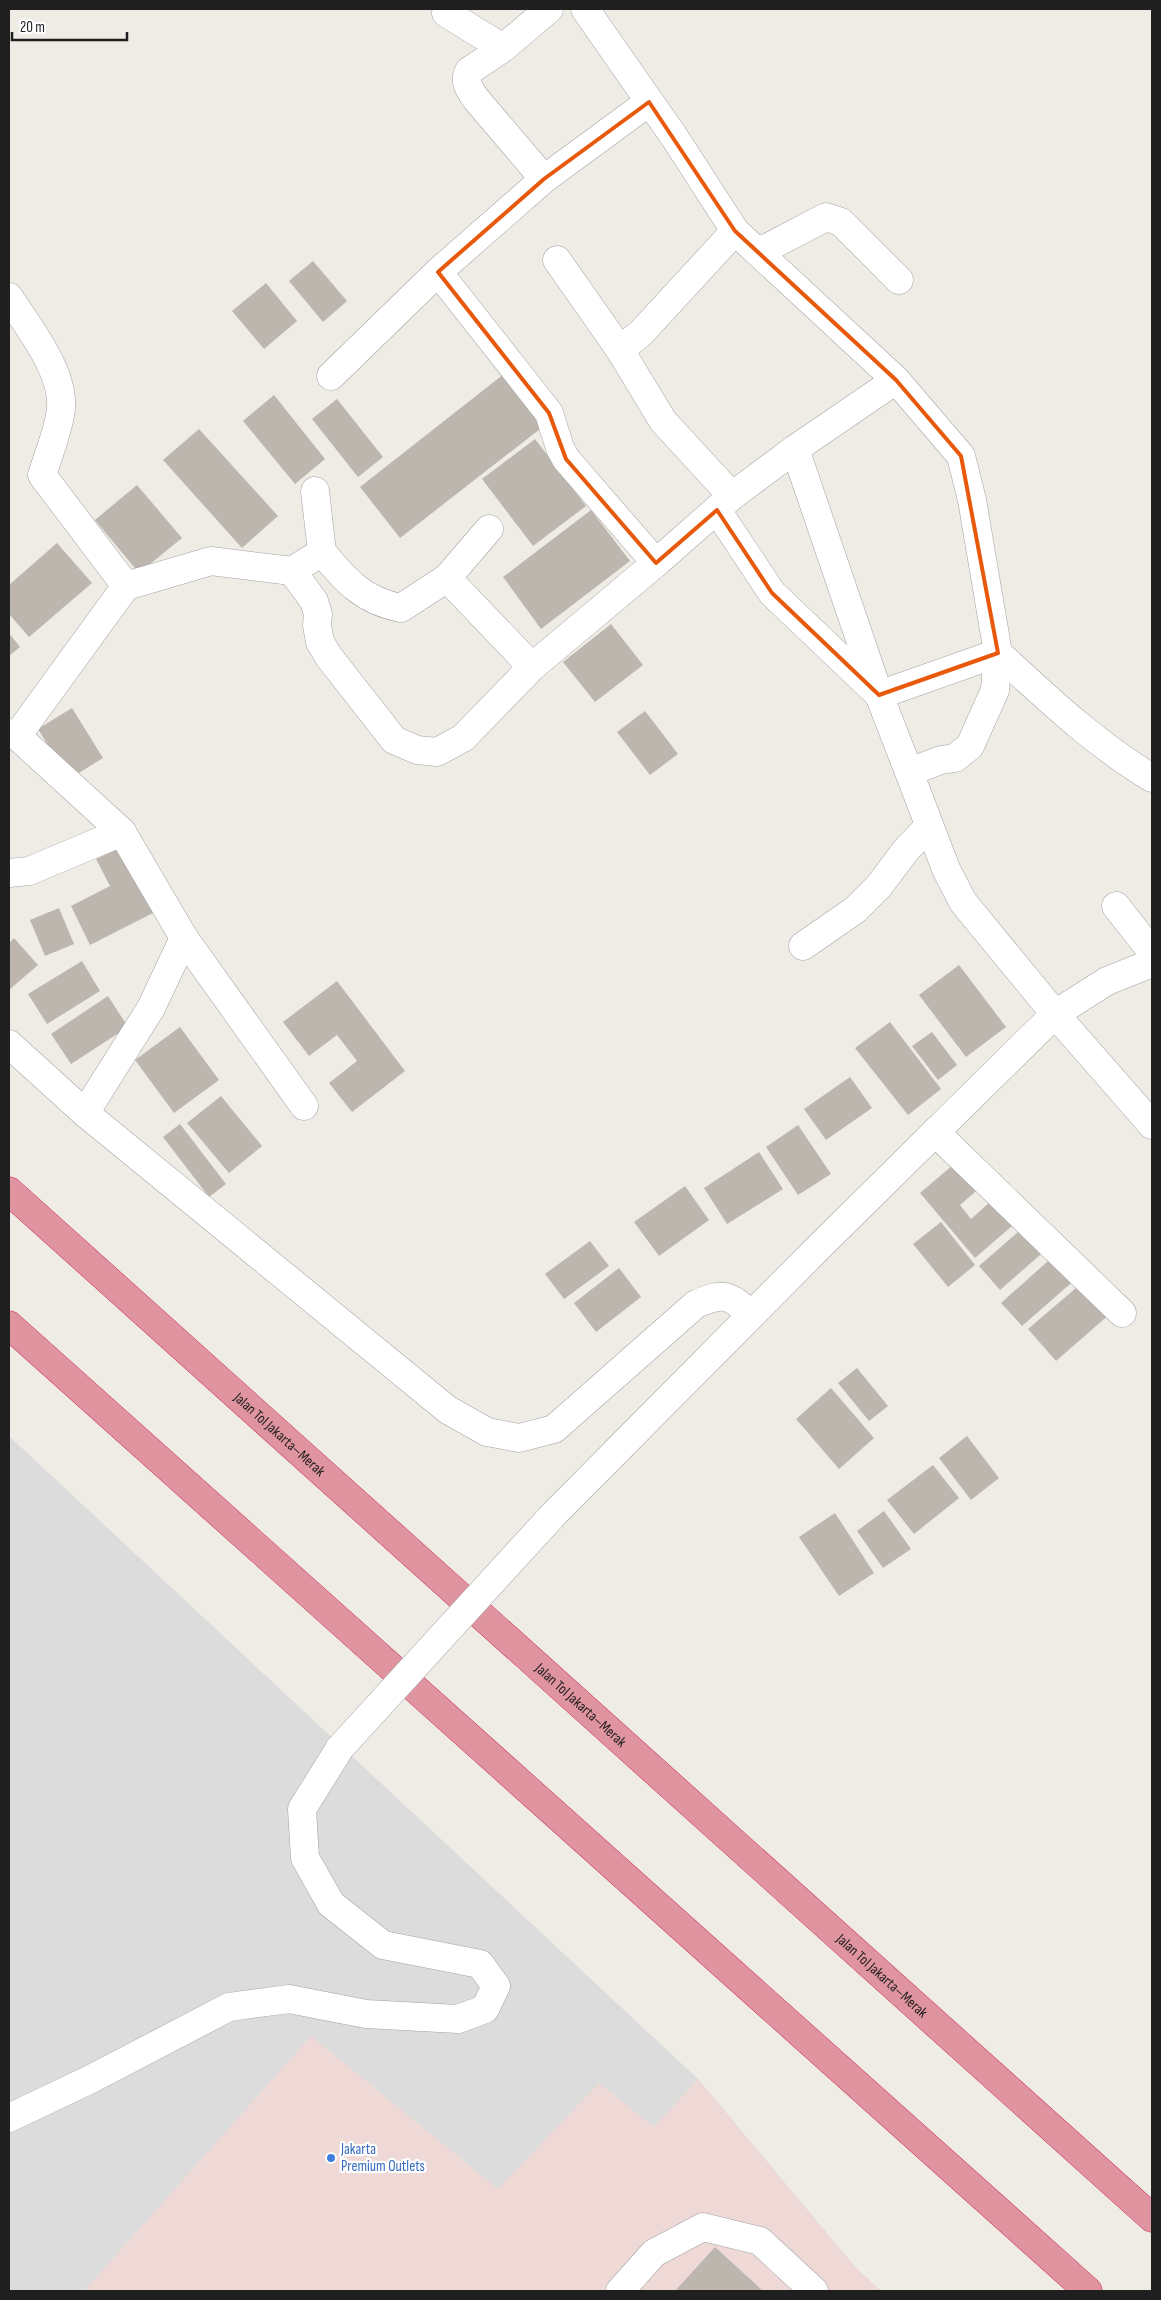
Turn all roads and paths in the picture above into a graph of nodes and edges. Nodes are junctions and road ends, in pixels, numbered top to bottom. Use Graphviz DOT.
graph roads {
  1 [pos="549,9"];
  2 [pos="585,9"];
  3 [pos="446,13"];
  4 [pos="503,48"];
  5 [pos="649,102"];
  6 [pos="544,179"];
  7 [pos="735,232"];
  8 [pos="759,252"];
  9 [pos="557,260"];
  10 [pos="438,272"];
  11 [pos="899,280"];
  12 [pos="9,297"];
  13 [pos="620,350"];
  14 [pos="331,376"];
  15 [pos="896,380"];
  16 [pos="796,449"];
  17 [pos="315,491"];
  18 [pos="725,503"];
  19 [pos="489,529"];
  20 [pos="322,552"];
  21 [pos="656,564"];
  22 [pos="292,571"];
  23 [pos="447,578"];
  24 [pos="126,586"];
  25 [pos="998,653"];
  26 [pos="532,667"];
  27 [pos="879,695"];
  28 [pos="13,735"];
  29 [pos="909,772"];
  30 [pos="1152,778"];
  31 [pos="929,826"];
  32 [pos="122,832"];
  33 [pos="9,873"];
  34 [pos="1116,906"];
  35 [pos="184,938"];
  36 [pos="804,946"];
  37 [pos="1152,952"];
  38 [pos="1152,963"];
  39 [pos="1055,1014"];
  40 [pos="9,1044"];
  41 [pos="304,1106"];
  42 [pos="84,1113"];
  43 [pos="1152,1125"];
  44 [pos="935,1132"];
  45 [pos="9,1191"];
  46 [pos="1122,1313"];
  47 [pos="751,1316"];
  48 [pos="9,1325"];
  49 [pos="9,2118"];
  50 [pos="1152,2218"];
  51 [pos="620,2291"];
  52 [pos="814,2291"];
  53 [pos="1088,2291"];
  1 -- 4 [label="street"];
  2 -- 5 [label="street"];
  3 -- 4 [label="street"];
  4 -- 6 [label="street"];
  5 -- 6 [label="street"];
  5 -- 7 [label="street"];
  6 -- 10 [label="street"];
  7 -- 8 [label="street"];
  7 -- 13 [label="street"];
  8 -- 11 [label="street"];
  8 -- 15 [label="street"];
  9 -- 13 [label="street"];
  10 -- 14 [label="street"];
  10 -- 21 [label="street"];
  12 -- 24 [label="street"];
  13 -- 18 [label="street"];
  15 -- 16 [label="street"];
  15 -- 25 [label="street"];
  16 -- 18 [label="street"];
  16 -- 27 [label="street"];
  17 -- 20 [label="street"];
  18 -- 21 [label="street"];
  18 -- 27 [label="street"];
  19 -- 23 [label="street"];
  20 -- 22 [label="street"];
  20 -- 23 [label="street"];
  21 -- 26 [label="street"];
  22 -- 24 [label="street"];
  22 -- 26 [label="street"];
  23 -- 26 [label="street"];
  24 -- 28 [label="street"];
  25 -- 27 [label="street"];
  25 -- 29 [label="street"];
  25 -- 30 [label="street"];
  27 -- 29 [label="street"];
  28 -- 32 [label="street"];
  29 -- 31 [label="street"];
  31 -- 36 [label="street"];
  31 -- 39 [label="street"];
  32 -- 33 [label="street"];
  32 -- 35 [label="street"];
  34 -- 37 [label="street"];
  35 -- 41 [label="street"];
  35 -- 42 [label="street"];
  38 -- 39 [label="street"];
  39 -- 43 [label="street"];
  39 -- 44 [label="street"];
  40 -- 42 [label="street"];
  42 -- 47 [label="street"];
  44 -- 46 [label="street"];
  44 -- 47 [label="street"];
  45 -- 50 [label="highway, Jalan Tol Jakarta–Merak"];
  47 -- 49 [label="street, bridge"];
  48 -- 53 [label="highway"];
  51 -- 52 [label="street"];
}
